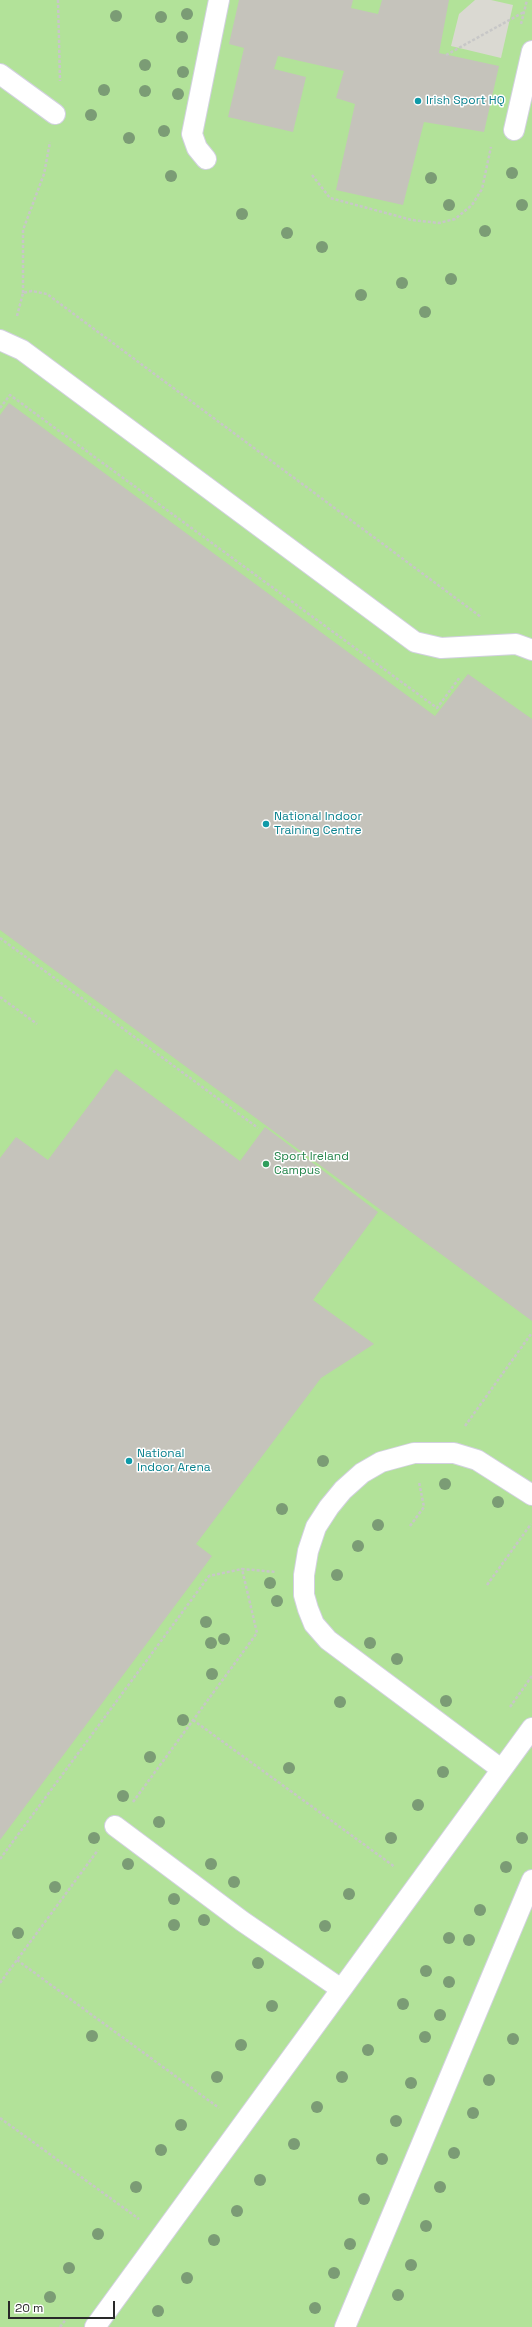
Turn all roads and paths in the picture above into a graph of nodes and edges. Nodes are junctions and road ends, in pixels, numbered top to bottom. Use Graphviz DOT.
graph roads {
  1 [pos="58,0"];
  2 [pos="219,0"];
  3 [pos="527,0"];
  4 [pos="524,12"];
  5 [pos="520,27"];
  6 [pos="532,50"];
  7 [pos="446,55"];
  8 [pos="0,74"];
  9 [pos="55,114"];
  10 [pos="514,130"];
  11 [pos="491,144"];
  12 [pos="206,158"];
  13 [pos="312,175"];
  14 [pos="23,293"];
  15 [pos="5,342"];
  16 [pos="0,408"];
  17 [pos="486,645"];
  18 [pos="532,650"];
  19 [pos="465,670"];
  20 [pos="0,938"];
  21 [pos="0,997"];
  22 [pos="37,1024"];
  23 [pos="258,1128"];
  24 [pos="531,1334"];
  25 [pos="414,1453"];
  26 [pos="454,1453"];
  27 [pos="532,1495"];
  28 [pos="532,1522"];
  29 [pos="410,1526"];
  30 [pos="242,1569"];
  31 [pos="304,1575"];
  32 [pos="487,1585"];
  33 [pos="193,1720"];
  34 [pos="532,1728"];
  35 [pos="501,1769"];
  36 [pos="116,1826"];
  37 [pos="0,1859"];
  38 [pos="532,1880"];
  39 [pos="418,1884"];
  40 [pos="17,1960"];
  41 [pos="0,1983"];
  42 [pos="341,1989"];
  43 [pos="0,2118"];
  44 [pos="242,2125"];
  45 [pos="162,2235"];
  46 [pos="95,2327"];
  47 [pos="345,2327"];
  1 -- 9 [label="path"];
  2 -- 12 [label="lane"];
  3 -- 4 [label="path"];
  4 -- 5 [label="path"];
  4 -- 7 [label="path"];
  6 -- 10 [label="lane"];
  8 -- 9 [label="lane"];
  9 -- 14 [label="path"];
  11 -- 13 [label="path"];
  14 -- 15 [label="path"];
  14 -- 17 [label="path"];
  15 -- 17 [label="lane"];
  16 -- 19 [label="path"];
  17 -- 18 [label="lane"];
  20 -- 23 [label="path"];
  21 -- 22 [label="path"];
  24 -- 26 [label="path"];
  25 -- 26 [label="lane"];
  25 -- 29 [label="path"];
  25 -- 31 [label="lane"];
  26 -- 27 [label="lane"];
  28 -- 32 [label="path"];
  30 -- 31 [label="path"];
  30 -- 33 [label="path"];
  30 -- 37 [label="path"];
  31 -- 35 [label="lane"];
  33 -- 36 [label="path"];
  33 -- 39 [label="path"];
  34 -- 35 [label="lane"];
  35 -- 39 [label="lane"];
  36 -- 40 [label="path"];
  36 -- 42 [label="lane"];
  38 -- 47 [label="lane"];
  39 -- 42 [label="lane"];
  40 -- 41 [label="path"];
  40 -- 44 [label="path"];
  42 -- 44 [label="lane"];
  43 -- 45 [label="path"];
  44 -- 45 [label="lane"];
  45 -- 46 [label="lane"];
}
